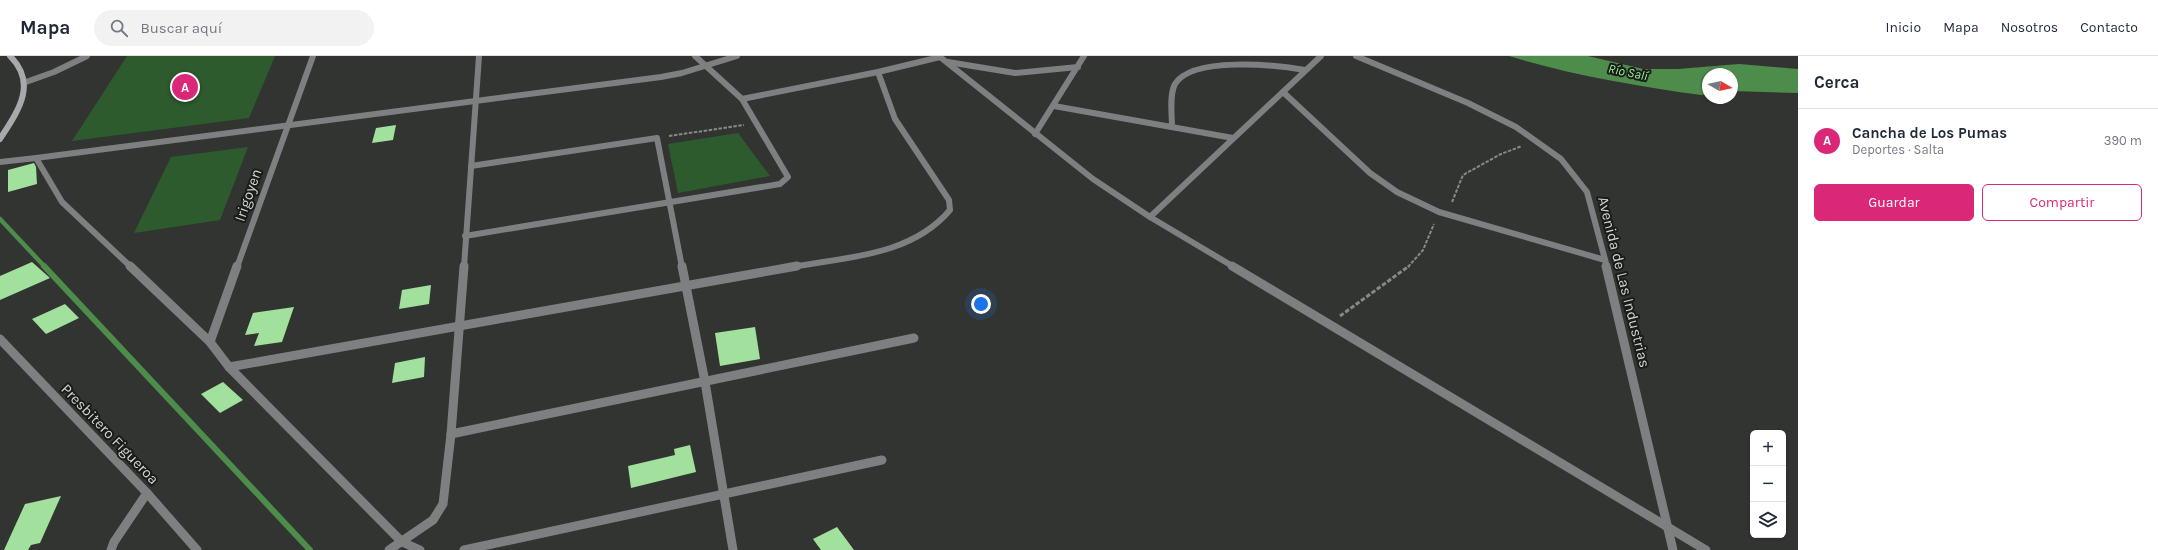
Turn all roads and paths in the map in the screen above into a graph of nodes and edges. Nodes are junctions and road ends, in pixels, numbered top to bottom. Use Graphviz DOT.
graph roads {
  1 [pos="10,56"];
  2 [pos="87,56"];
  3 [pos="313,56"];
  4 [pos="479,56"];
  5 [pos="694,56"];
  6 [pos="738,56"];
  7 [pos="939,56"];
  8 [pos="1084,56"];
  9 [pos="1321,56"];
  10 [pos="1356,56"];
  11 [pos="1234,57"];
  12 [pos="1204,61"];
  13 [pos="946,62"];
  14 [pos="707,65"];
  15 [pos="1078,67"];
  16 [pos="1305,70"];
  17 [pos="878,72"];
  18 [pos="26,82"];
  19 [pos="1283,92"];
  20 [pos="742,99"];
  21 [pos="474,102"];
  22 [pos="1054,106"];
  23 [pos="756,124"];
  24 [pos="286,126"];
  25 [pos="1172,127"];
  26 [pos="1035,134"];
  27 [pos="657,138"];
  28 [pos="1233,138"];
  29 [pos="0,139"];
  30 [pos="1535,140"];
  31 [pos="36,158"];
  32 [pos="0,162"];
  33 [pos="471,166"];
  34 [pos="669,203"];
  35 [pos="1439,212"];
  36 [pos="1150,217"];
  37 [pos="465,236"];
  38 [pos="1606,260"];
  39 [pos="684,285"];
  40 [pos="1330,324"];
  41 [pos="460,326"];
  42 [pos="914,338"];
  43 [pos="0,339"];
  44 [pos="210,342"];
  45 [pos="229,367"];
  46 [pos="705,382"];
  47 [pos="451,434"];
  48 [pos="882,460"];
  49 [pos="147,493"];
  50 [pos="723,493"];
  51 [pos="1668,528"];
  52 [pos="402,542"];
  53 [pos="111,550"];
  54 [pos="197,550"];
  55 [pos="389,550"];
  56 [pos="420,550"];
  57 [pos="464,550"];
  58 [pos="733,550"];
  59 [pos="1673,550"];
  60 [pos="1706,550"];
  1 -- 18 [label="main road"];
  2 -- 18 [label="street"];
  3 -- 24 [label="street, Irigoyen"];
  4 -- 21 [label="street"];
  5 -- 14 [label="street"];
  6 -- 14 [label="street"];
  7 -- 13 [label="street"];
  7 -- 17 [label="street"];
  8 -- 15 [label="street"];
  9 -- 16 [label="street"];
  10 -- 30 [label="street, Avenida de Las Industrias"];
  11 -- 16 [label="street"];
  12 -- 25 [label="street"];
  13 -- 15 [label="street"];
  13 -- 26 [label="street"];
  14 -- 20 [label="street"];
  14 -- 21 [label="street"];
  15 -- 22 [label="street"];
  16 -- 19 [label="street"];
  17 -- 20 [label="street"];
  17 -- 39 [label="street"];
  18 -- 29 [label="main road"];
  19 -- 28 [label="street"];
  19 -- 35 [label="street"];
  20 -- 23 [label="street"];
  21 -- 24 [label="street"];
  21 -- 33 [label="street"];
  22 -- 25 [label="street"];
  22 -- 26 [label="street"];
  23 -- 27 [label="path"];
  23 -- 34 [label="street"];
  24 -- 31 [label="street"];
  24 -- 44 [label="street, Irigoyen"];
  25 -- 28 [label="street"];
  26 -- 36 [label="street"];
  27 -- 33 [label="street"];
  27 -- 34 [label="street"];
  28 -- 36 [label="street"];
  30 -- 35 [label="path"];
  30 -- 38 [label="street, Avenida de Las Industrias"];
  31 -- 32 [label="street"];
  31 -- 44 [label="street"];
  33 -- 37 [label="street"];
  34 -- 37 [label="street"];
  34 -- 39 [label="street"];
  35 -- 38 [label="street"];
  35 -- 40 [label="path"];
  36 -- 40 [label="street"];
  37 -- 41 [label="street"];
  38 -- 51 [label="street, Avenida de Las Industrias"];
  39 -- 41 [label="street"];
  39 -- 46 [label="street"];
  40 -- 51 [label="street"];
  41 -- 45 [label="street"];
  41 -- 47 [label="street"];
  42 -- 46 [label="street"];
  43 -- 49 [label="street, Presbitero Figueroa"];
  44 -- 45 [label="street"];
  45 -- 52 [label="street"];
  46 -- 47 [label="street"];
  46 -- 50 [label="street"];
  47 -- 52 [label="street"];
  48 -- 50 [label="street"];
  49 -- 53 [label="street"];
  49 -- 54 [label="street, Presbitero Figueroa"];
  50 -- 57 [label="street"];
  50 -- 58 [label="street"];
  51 -- 59 [label="street, Avenida de Las Industrias"];
  51 -- 60 [label="street"];
  52 -- 55 [label="street"];
  52 -- 56 [label="street"];
}
